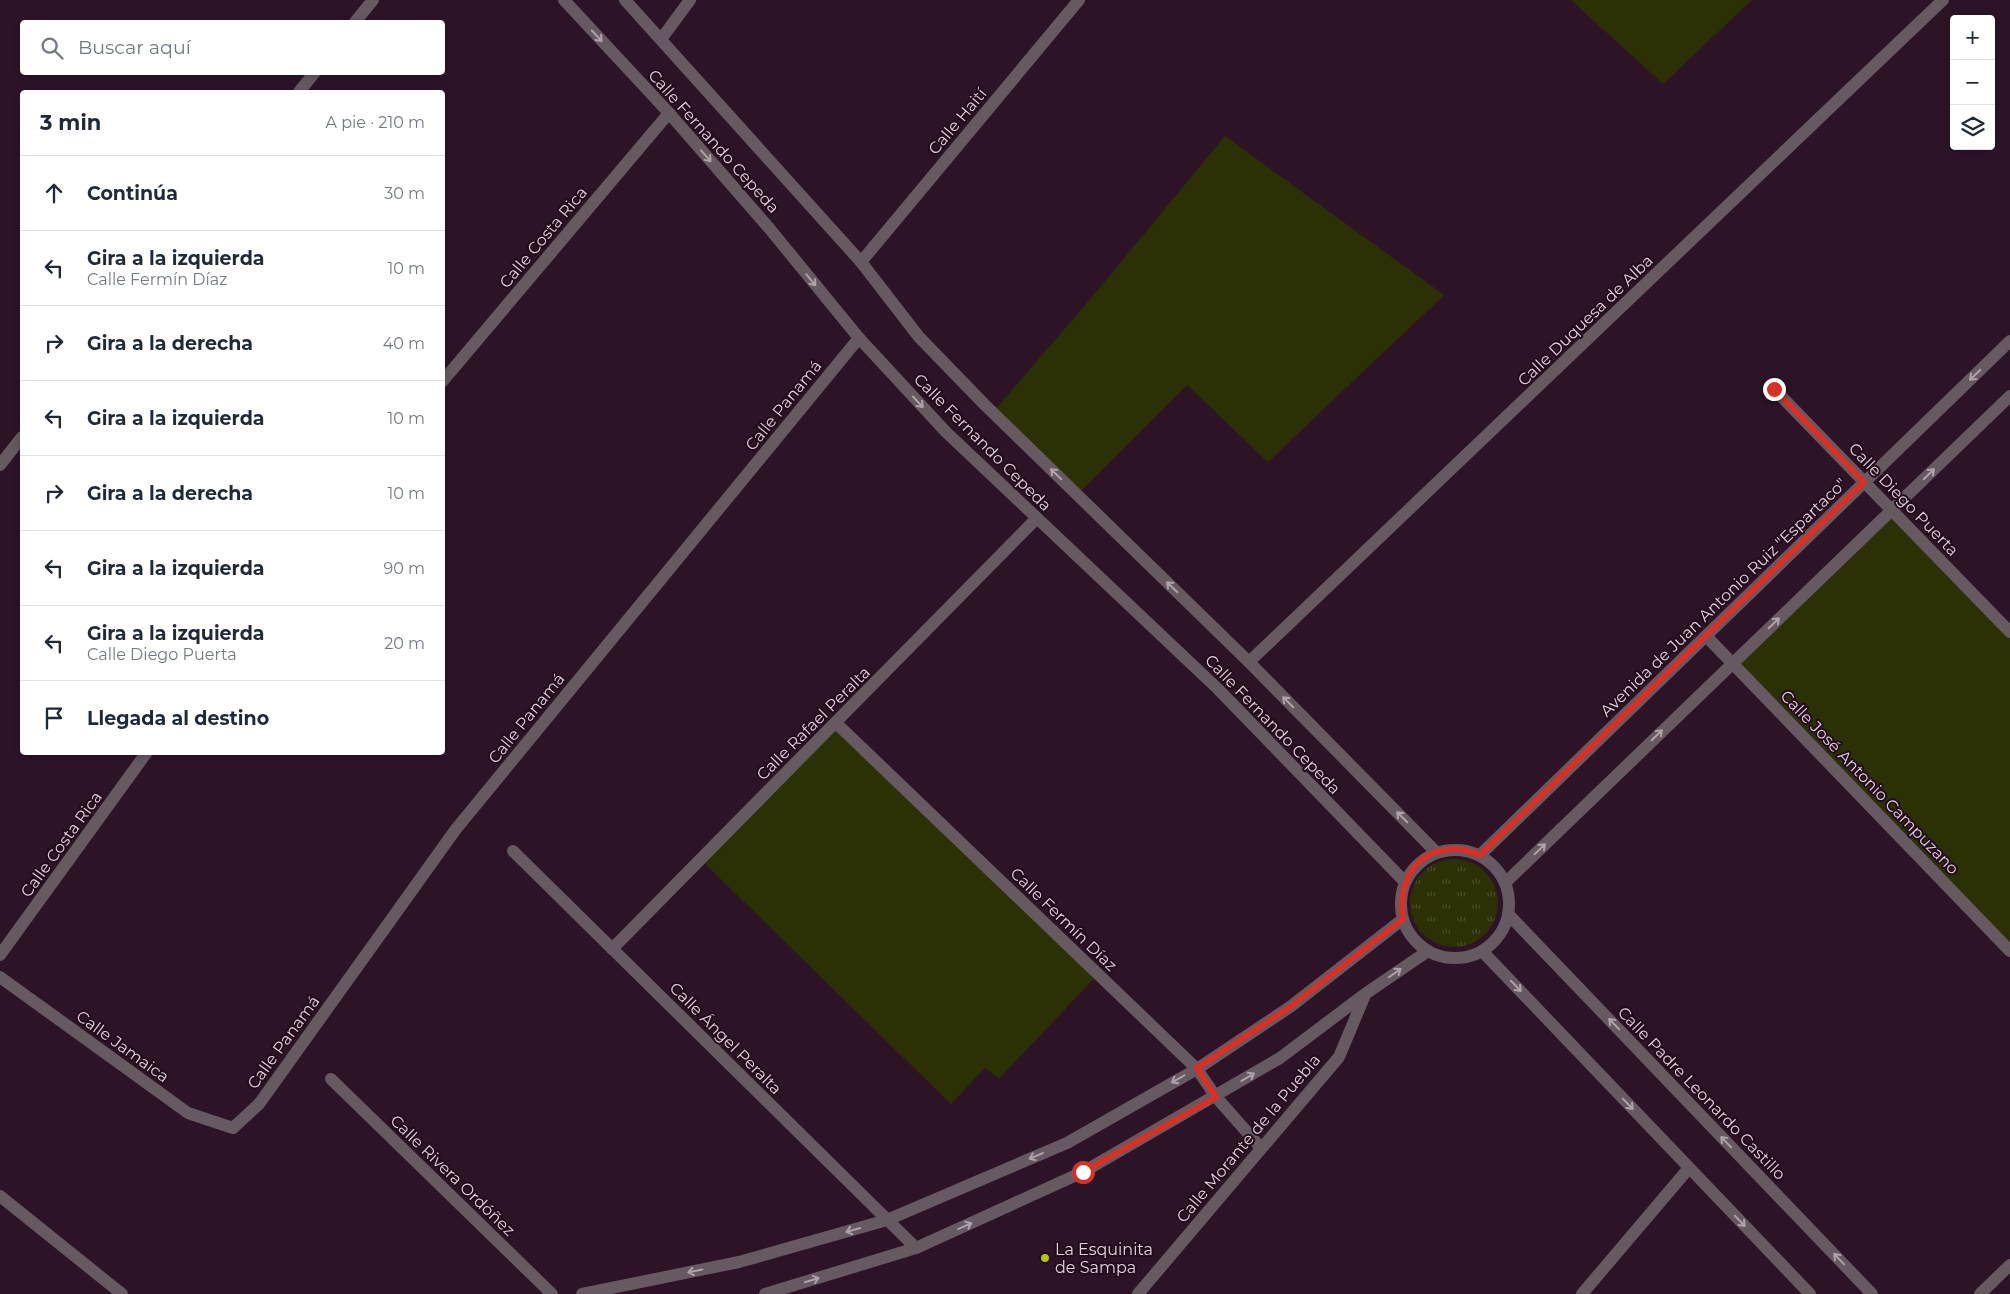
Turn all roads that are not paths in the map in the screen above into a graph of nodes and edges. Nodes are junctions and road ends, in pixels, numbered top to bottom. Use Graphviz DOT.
graph roads {
  1 [pos="373,0"];
  2 [pos="564,0"];
  3 [pos="625,0"];
  4 [pos="690,0"];
  5 [pos="1079,0"];
  6 [pos="1944,0"];
  7 [pos="357,20"];
  8 [pos="662,38"];
  9 [pos="313,75"];
  10 [pos="301,90"];
  11 [pos="669,113"];
  12 [pos="861,262"];
  13 [pos="859,338"];
  14 [pos="2010,342"];
  15 [pos="445,378"];
  16 [pos="1774,389"];
  17 [pos="2010,396"];
  18 [pos="20,440"];
  19 [pos="0,465"];
  20 [pos="1864,482"];
  21 [pos="1891,510"];
  22 [pos="1036,519"];
  23 [pos="2010,632"];
  24 [pos="1706,636"];
  25 [pos="1250,662"];
  26 [pos="1732,662"];
  27 [pos="836,723"];
  28 [pos="145,755"];
  29 [pos="513,851"];
  30 [pos="1436,852"];
  31 [pos="1480,855"];
  32 [pos="1405,882"];
  33 [pos="1505,883"];
  34 [pos="1508,914"];
  35 [pos="1403,919"];
  36 [pos="612,949"];
  37 [pos="1428,951"];
  38 [pos="1482,951"];
  39 [pos="2010,951"];
  40 [pos="0,955"];
  41 [pos="0,977"];
  42 [pos="1366,994"];
  43 [pos="1197,1068"];
  44 [pos="331,1079"];
  45 [pos="1216,1097"];
  46 [pos="233,1128"];
  47 [pos="1260,1148"];
  48 [pos="1689,1168"];
  49 [pos="0,1196"];
  50 [pos="887,1220"];
  51 [pos="916,1248"];
  52 [pos="2010,1265"];
  53 [pos="122,1294"];
  54 [pos="552,1294"];
  55 [pos="582,1294"];
  56 [pos="765,1294"];
  57 [pos="1138,1294"];
  58 [pos="1582,1294"];
  59 [pos="1810,1294"];
  60 [pos="1872,1294"];
  61 [pos="1980,1294"];
  1 -- 7 [label="street"];
  2 -- 11 [label="street, Calle Fernando Cepeda, one-way"];
  3 -- 8 [label="street, Calle Fernando Cepeda"];
  4 -- 8 [label="street"];
  5 -- 12 [label="street, Calle Haití"];
  6 -- 25 [label="street, Calle Duquesa de Alba"];
  8 -- 12 [label="street, Calle Fernando Cepeda"];
  9 -- 10 [label="street"];
  11 -- 13 [label="street, Calle Fernando Cepeda, one-way"];
  11 -- 15 [label="street, Calle Costa Rica"];
  25 -- 12 [label="street, Calle Fernando Cepeda, one-way"];
  13 -- 22 [label="street, Calle Fernando Cepeda, one-way"];
  13 -- 46 [label="street, Calle Panamá"];
  14 -- 20 [label="street, Avenida de Juan Antonio Ruiz \"Espartaco\", one-way"];
  16 -- 20 [label="street, Calle Diego Puerta"];
  21 -- 17 [label="street, one-way"];
  18 -- 19 [label="street"];
  20 -- 21 [label="street, Calle Diego Puerta"];
  20 -- 24 [label="street, Avenida de Juan Antonio Ruiz \"Espartaco\""];
  21 -- 23 [label="street, Calle Diego Puerta"];
  26 -- 21 [label="street, one-way"];
  22 -- 27 [label="street, Calle Rafael Peralta"];
  22 -- 32 [label="street, Calle Fernando Cepeda"];
  24 -- 26 [label="street, Calle José Antonio Campuzano"];
  24 -- 31 [label="street, Avenida de Juan Antonio Ruiz \"Espartaco\""];
  30 -- 25 [label="street, Calle Fernando Cepeda, one-way"];
  33 -- 26 [label="street, one-way"];
  26 -- 39 [label="street, Calle José Antonio Campuzano"];
  27 -- 36 [label="street, Calle Rafael Peralta"];
  27 -- 43 [label="street, Calle Fermín Díaz"];
  28 -- 40 [label="street, Calle Costa Rica"];
  29 -- 36 [label="street, Calle Ángel Peralta"];
  30 -- 31 [label="street"];
  30 -- 32 [label="street"];
  31 -- 33 [label="street"];
  32 -- 35 [label="street"];
  33 -- 34 [label="street"];
  34 -- 38 [label="street"];
  60 -- 34 [label="street, Calle Padre Leonardo Castillo, one-way"];
  35 -- 37 [label="street"];
  35 -- 43 [label="street"];
  36 -- 50 [label="street, Calle Ángel Peralta"];
  37 -- 38 [label="street"];
  42 -- 37 [label="street, one-way"];
  38 -- 48 [label="street, one-way"];
  41 -- 46 [label="street, Calle Jamaica"];
  45 -- 42 [label="street, one-way"];
  42 -- 47 [label="street, Calle Morante de la Puebla"];
  43 -- 45 [label="street, Calle Fermín Díaz"];
  43 -- 50 [label="street, one-way"];
  44 -- 54 [label="street, Calle Rivera Ordóñez"];
  45 -- 47 [label="street, Calle Fermín Díaz"];
  51 -- 45 [label="street, one-way"];
  47 -- 57 [label="street, Calle Morante de la Puebla"];
  48 -- 58 [label="street"];
  48 -- 59 [label="street, one-way"];
  49 -- 53 [label="street"];
  50 -- 51 [label="street, Calle Ángel Peralta"];
  50 -- 55 [label="street, one-way"];
  56 -- 51 [label="street, one-way"];
  52 -- 61 [label="street"];
}
